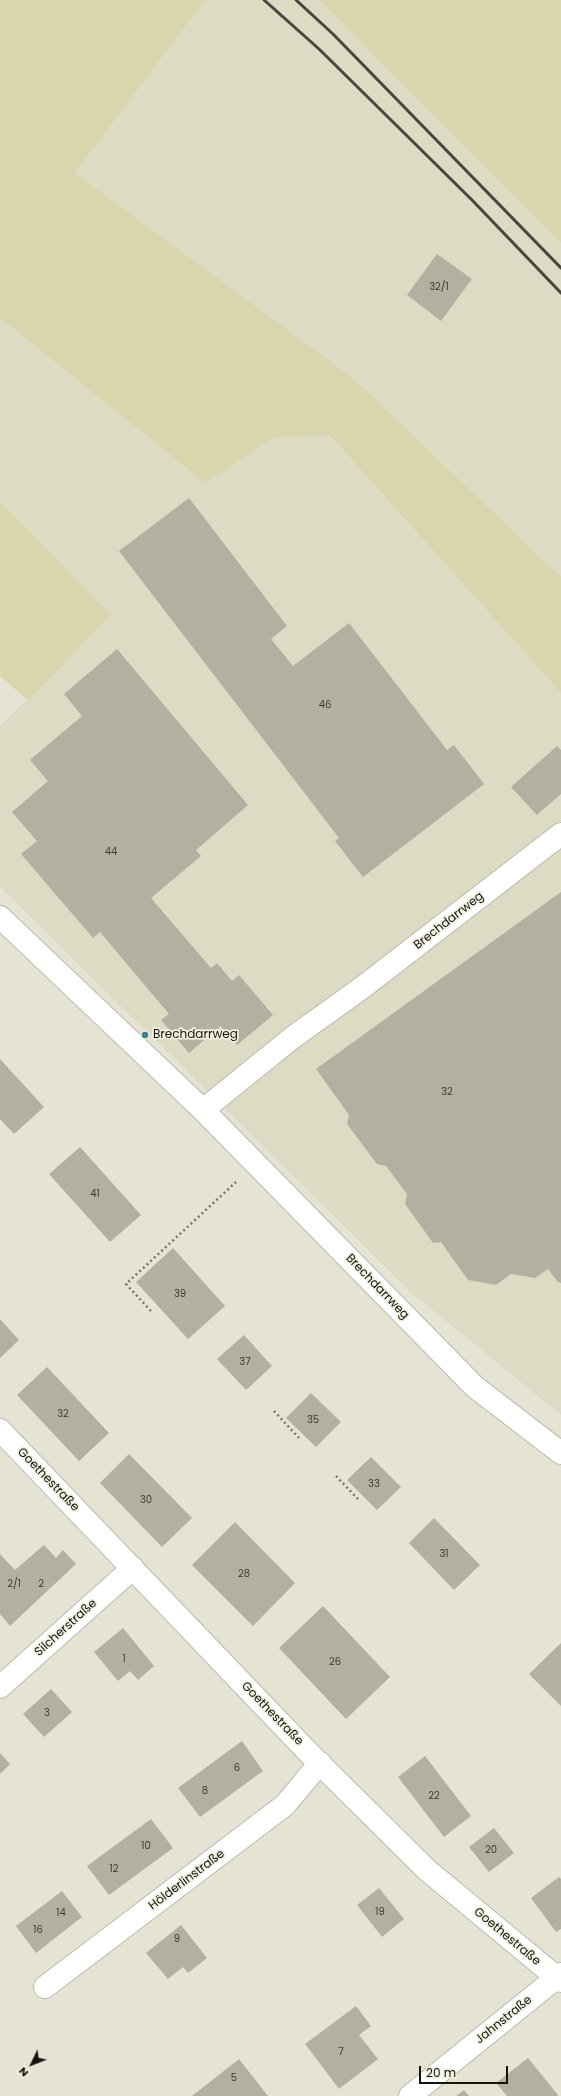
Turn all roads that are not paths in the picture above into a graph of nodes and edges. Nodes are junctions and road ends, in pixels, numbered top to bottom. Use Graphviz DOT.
graph roads {
  1 [pos="561,834"];
  2 [pos="0,917"];
  3 [pos="203,1110"];
  4 [pos="0,1430"];
  5 [pos="561,1453"];
  6 [pos="133,1568"];
  7 [pos="0,1688"];
  8 [pos="320,1764"];
  9 [pos="560,1978"];
  10 [pos="45,1987"];
  11 [pos="410,2096"];
  1 -- 3 [label="street, Brechdarrweg"];
  2 -- 3 [label="street, Brechdarrweg"];
  3 -- 5 [label="street, Brechdarrweg"];
  4 -- 6 [label="street, Goethestraße"];
  6 -- 7 [label="street, Silcherstraße"];
  6 -- 8 [label="street, Goethestraße"];
  8 -- 9 [label="street, Goethestraße"];
  8 -- 10 [label="street, Hölderlinstraße"];
  9 -- 11 [label="street, Jahnstraße"];
}
